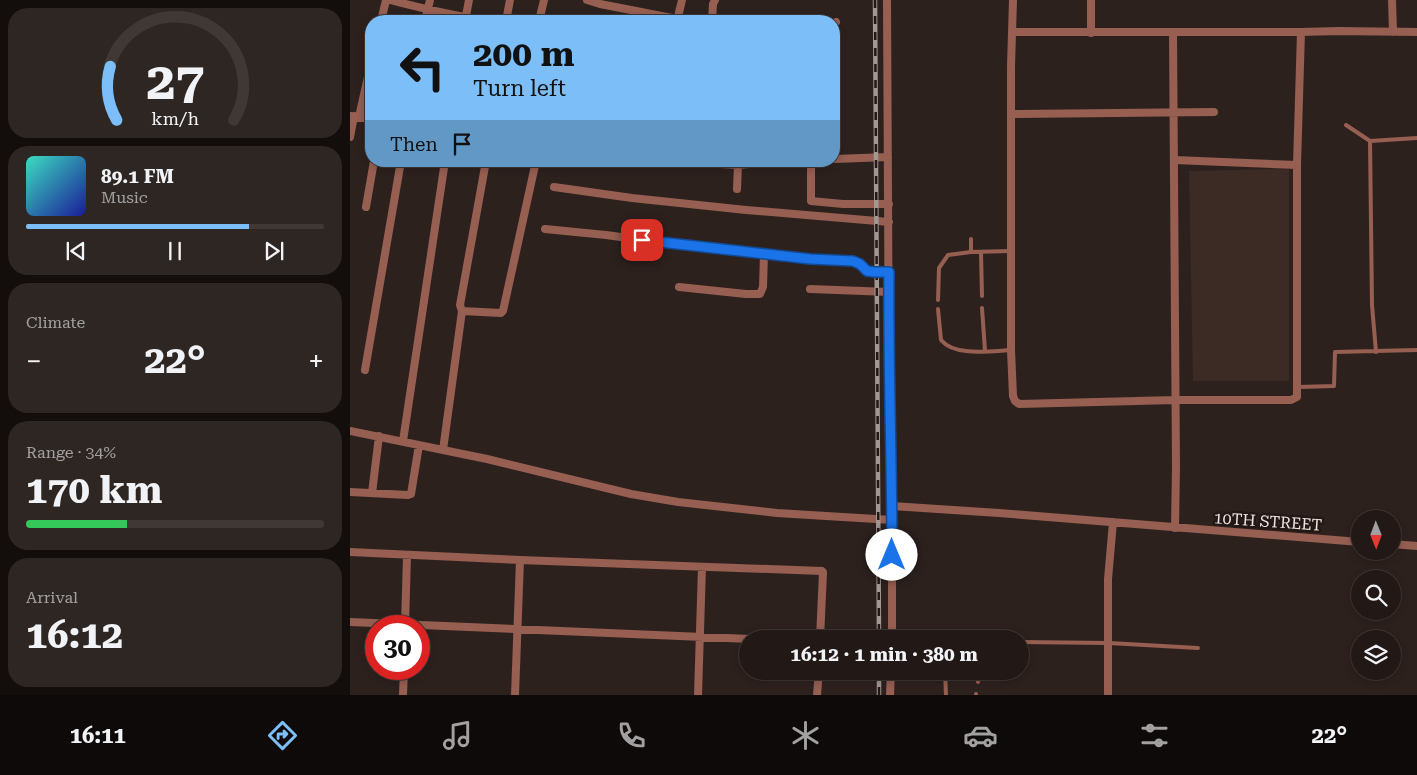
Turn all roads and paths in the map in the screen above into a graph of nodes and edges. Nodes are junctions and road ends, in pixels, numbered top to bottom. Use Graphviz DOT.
graph roads {
  1 [pos="388,0"];
  2 [pos="430,0"];
  3 [pos="470,0"];
  4 [pos="510,0"];
  5 [pos="544,0"];
  6 [pos="587,0"];
  7 [pos="682,0"];
  8 [pos="715,0"];
  9 [pos="887,0"];
  10 [pos="1013,0"];
  11 [pos="1091,0"];
  12 [pos="1392,0"];
  13 [pos="428,10"];
  14 [pos="383,15"];
  15 [pos="427,15"];
  16 [pos="449,15"];
  17 [pos="466,15"];
  18 [pos="507,15"];
  19 [pos="541,15"];
  20 [pos="653,15"];
  21 [pos="678,15"];
  22 [pos="712,15"];
  23 [pos="1012,32"];
  24 [pos="1091,32"];
  25 [pos="1172,32"];
  26 [pos="1301,32"];
  27 [pos="1393,32"];
  28 [pos="1417,32"];
  29 [pos="365,82"];
  30 [pos="1173,112"];
  31 [pos="1214,112"];
  32 [pos="1011,114"];
  33 [pos="354,116"];
  34 [pos="1346,125"];
  35 [pos="350,137"];
  36 [pos="1417,138"];
  37 [pos="1370,141"];
  38 [pos="888,157"];
  39 [pos="840,159"];
  40 [pos="1174,160"];
  41 [pos="1297,165"];
  42 [pos="373,167"];
  43 [pos="400,167"];
  44 [pos="444,167"];
  45 [pos="485,167"];
  46 [pos="535,167"];
  47 [pos="738,167"];
  48 [pos="811,167"];
  49 [pos="554,187"];
  50 [pos="737,189"];
  51 [pos="811,201"];
  52 [pos="889,204"];
  53 [pos="366,207"];
  54 [pos="811,215"];
  55 [pos="889,222"];
  56 [pos="545,230"];
  57 [pos="971,239"];
  58 [pos="1011,251"];
  59 [pos="971,252"];
  60 [pos="981,252"];
  61 [pos="764,254"];
  62 [pos="889,272"];
  63 [pos="679,287"];
  64 [pos="810,289"];
  65 [pos="889,292"];
  66 [pos="982,296"];
  67 [pos="938,300"];
  68 [pos="982,308"];
  69 [pos="938,309"];
  70 [pos="462,311"];
  71 [pos="1011,350"];
  72 [pos="1417,350"];
  73 [pos="985,351"];
  74 [pos="1376,352"];
  75 [pos="365,370"];
  76 [pos="1297,387"];
  77 [pos="1175,400"];
  78 [pos="350,431"];
  79 [pos="379,436"];
  80 [pos="403,441"];
  81 [pos="419,445"];
  82 [pos="443,450"];
  83 [pos="350,492"];
  84 [pos="372,493"];
  85 [pos="892,506"];
  86 [pos="892,520"];
  87 [pos="1113,522"];
  88 [pos="1175,528"];
  89 [pos="1351,541"];
  90 [pos="1401,545"];
  91 [pos="1417,546"];
  92 [pos="350,552"];
  93 [pos="407,555"];
  94 [pos="520,560"];
  95 [pos="702,567"];
  96 [pos="405,615"];
  97 [pos="350,622"];
  98 [pos="365,623"];
  99 [pos="430,626"];
  100 [pos="517,628"];
  101 [pos="820,630"];
  102 [pos="892,630"];
  103 [pos="700,636"];
  104 [pos="739,638"];
  105 [pos="1029,642"];
  106 [pos="1109,642"];
  107 [pos="1198,648"];
  108 [pos="404,680"];
  109 [pos="818,680"];
  110 [pos="891,680"];
  111 [pos="945,680"];
  112 [pos="403,695"];
  113 [pos="515,695"];
  114 [pos="698,695"];
  115 [pos="817,695"];
  116 [pos="890,695"];
  117 [pos="946,695"];
  118 [pos="1108,695"];
  1 -- 13 [label="street"];
  1 -- 14 [label="street"];
  2 -- 13 [label="street"];
  3 -- 17 [label="street"];
  4 -- 18 [label="street"];
  5 -- 19 [label="street"];
  6 -- 20 [label="street"];
  7 -- 21 [label="street"];
  8 -- 22 [label="street"];
  9 -- 38 [label="street"];
  10 -- 23 [label="street"];
  11 -- 24 [label="street"];
  12 -- 27 [label="street"];
  13 -- 15 [label="street"];
  13 -- 16 [label="street"];
  23 -- 24 [label="street"];
  23 -- 32 [label="street"];
  24 -- 25 [label="street"];
  25 -- 26 [label="street"];
  25 -- 30 [label="street"];
  26 -- 27 [label="street"];
  26 -- 41 [label="street"];
  27 -- 28 [label="street"];
  29 -- 33 [label="street"];
  30 -- 31 [label="street"];
  30 -- 32 [label="street"];
  30 -- 40 [label="street"];
  32 -- 58 [label="street"];
  33 -- 35 [label="street"];
  34 -- 37 [label="lane"];
  36 -- 37 [label="lane"];
  37 -- 74 [label="lane"];
  38 -- 39 [label="street"];
  38 -- 52 [label="street"];
  40 -- 41 [label="street"];
  40 -- 77 [label="street"];
  41 -- 76 [label="street"];
  42 -- 53 [label="street"];
  43 -- 75 [label="street"];
  44 -- 80 [label="street"];
  45 -- 70 [label="street"];
  46 -- 70 [label="street"];
  47 -- 50 [label="street"];
  48 -- 51 [label="street"];
  49 -- 54 [label="street"];
  51 -- 52 [label="street"];
  51 -- 54 [label="street"];
  52 -- 55 [label="street"];
  54 -- 55 [label="street"];
  55 -- 62 [label="street"];
  56 -- 61 [label="street"];
  57 -- 59 [label="lane"];
  58 -- 60 [label="lane"];
  58 -- 71 [label="street"];
  59 -- 60 [label="lane"];
  59 -- 67 [label="lane"];
  60 -- 66 [label="lane"];
  61 -- 62 [label="street"];
  61 -- 63 [label="street"];
  62 -- 65 [label="street"];
  64 -- 65 [label="street"];
  65 -- 85 [label="street"];
  68 -- 73 [label="lane"];
  69 -- 73 [label="lane"];
  70 -- 82 [label="street"];
  71 -- 73 [label="lane"];
  71 -- 77 [label="street"];
  72 -- 74 [label="lane"];
  74 -- 76 [label="lane"];
  76 -- 77 [label="street"];
  77 -- 88 [label="street"];
  78 -- 79 [label="street"];
  79 -- 80 [label="street"];
  79 -- 84 [label="street"];
  80 -- 81 [label="street"];
  81 -- 82 [label="street"];
  81 -- 84 [label="street"];
  82 -- 86 [label="street"];
  83 -- 84 [label="street"];
  85 -- 86 [label="street"];
  85 -- 87 [label="street, 10TH STREET"];
  86 -- 102 [label="street"];
  87 -- 88 [label="street, 10TH STREET"];
  87 -- 106 [label="street"];
  88 -- 89 [label="street, 10TH STREET"];
  90 -- 91 [label="street"];
  92 -- 93 [label="street"];
  93 -- 94 [label="street"];
  93 -- 96 [label="street"];
  94 -- 95 [label="street"];
  94 -- 100 [label="street"];
  95 -- 101 [label="street"];
  95 -- 103 [label="street"];
  97 -- 98 [label="street"];
  99 -- 100 [label="street"];
  100 -- 103 [label="street"];
  100 -- 113 [label="street"];
  103 -- 104 [label="street"];
  103 -- 114 [label="street"];
  105 -- 106 [label="lane"];
  106 -- 107 [label="lane"];
  106 -- 118 [label="street"];
  108 -- 112 [label="street"];
  109 -- 115 [label="street"];
  110 -- 116 [label="street"];
  111 -- 117 [label="lane"];
}
